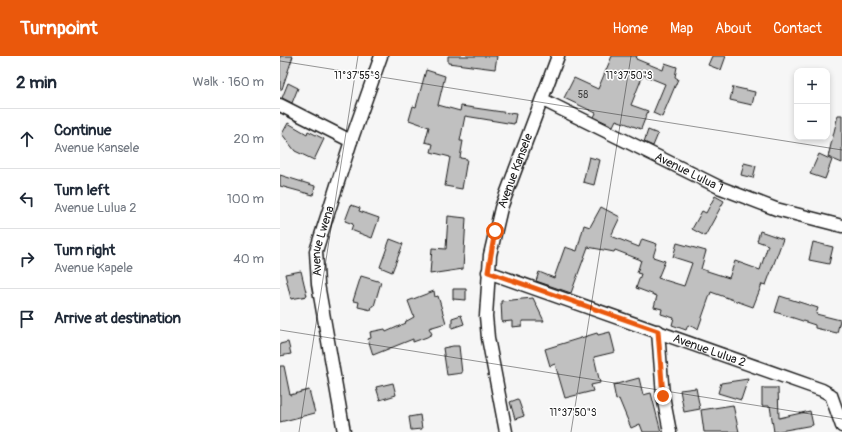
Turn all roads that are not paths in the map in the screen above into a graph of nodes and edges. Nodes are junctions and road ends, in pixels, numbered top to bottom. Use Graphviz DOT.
graph roads {
  1 [pos="381,56"];
  2 [pos="558,56"];
  3 [pos="543,100"];
  4 [pos="280,105"];
  5 [pos="351,141"];
  6 [pos="842,226"];
  7 [pos="488,272"];
  8 [pos="658,331"];
  9 [pos="842,426"];
  10 [pos="344,432"];
  11 [pos="506,432"];
  12 [pos="670,432"];
  1 -- 5 [label="street, Avenue Lwena"];
  2 -- 3 [label="street, Avenue Kansele"];
  3 -- 6 [label="street, Avenue Lulua 1"];
  3 -- 7 [label="street, Avenue Kansele"];
  4 -- 5 [label="street"];
  5 -- 10 [label="street, Avenue Lwena"];
  7 -- 8 [label="street, Avenue Lulua 2"];
  7 -- 11 [label="street, Avenue Kansele"];
  8 -- 9 [label="street, Avenue Lulua 2"];
  8 -- 12 [label="street"];
}
